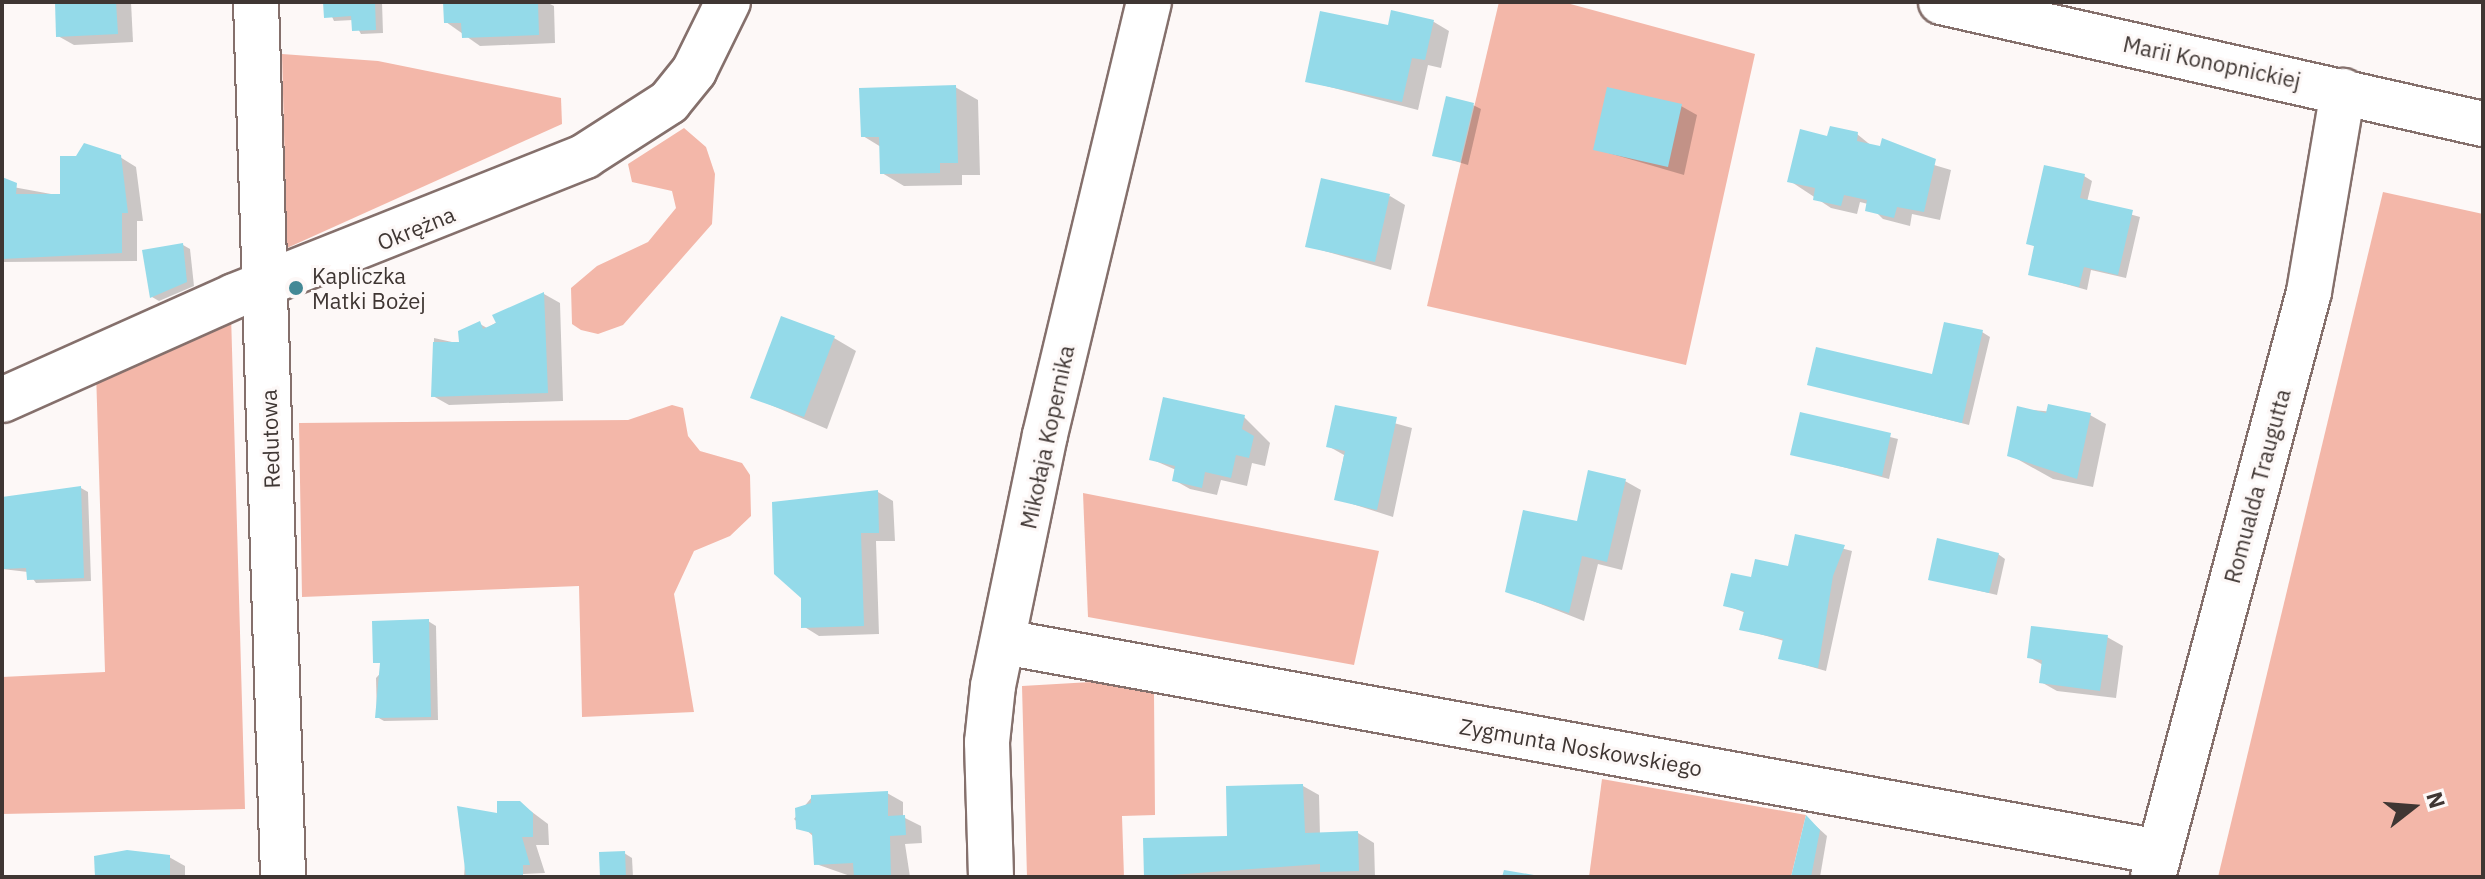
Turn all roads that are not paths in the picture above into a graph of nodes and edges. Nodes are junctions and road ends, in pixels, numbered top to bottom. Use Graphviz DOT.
graph roads {
  1 [pos="256,2"];
  2 [pos="728,2"];
  3 [pos="1149,2"];
  4 [pos="1941,2"];
  5 [pos="2343,91"];
  6 [pos="2483,124"];
  7 [pos="266,289"];
  8 [pos="2,400"];
  9 [pos="1004,642"];
  10 [pos="2156,864"];
  11 [pos="283,877"];
  12 [pos="991,877"];
  1 -- 7 [label="street, Redutowa"];
  2 -- 7 [label="street, Okrężna"];
  3 -- 9 [label="street, Mikołaja Kopernika"];
  4 -- 5 [label="street, Marii Konopnickiej"];
  5 -- 6 [label="street, Marii Konopnickiej"];
  5 -- 10 [label="street, Romualda Traugutta"];
  7 -- 8 [label="street, Okrężna"];
  7 -- 11 [label="street, Redutowa"];
  9 -- 10 [label="street, Zygmunta Noskowskiego"];
  9 -- 12 [label="street, Mikołaja Kopernika"];
}
